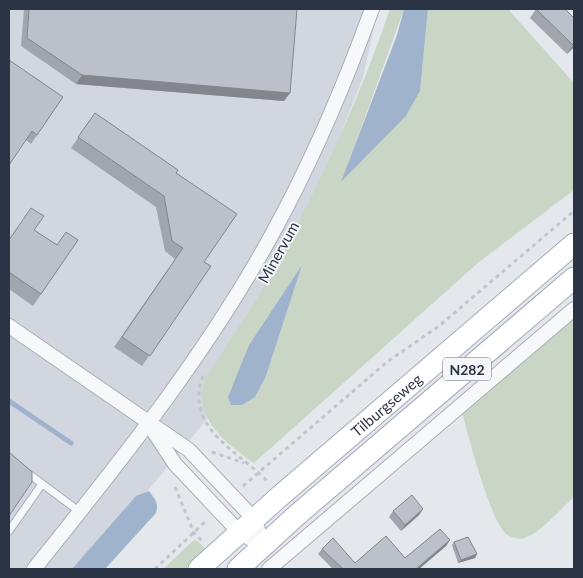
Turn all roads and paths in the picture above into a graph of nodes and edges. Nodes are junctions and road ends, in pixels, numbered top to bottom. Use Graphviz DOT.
graph roads {
  1 [pos="372,9"];
  2 [pos="574,211"];
  3 [pos="574,244"];
  4 [pos="574,278"];
  5 [pos="574,309"];
  6 [pos="9,326"];
  7 [pos="206,369"];
  8 [pos="149,424"];
  9 [pos="15,464"];
  10 [pos="171,478"];
  11 [pos="42,484"];
  12 [pos="80,512"];
  13 [pos="247,526"];
  14 [pos="9,531"];
  15 [pos="264,546"];
  16 [pos="216,554"];
  17 [pos="34,569"];
  18 [pos="199,569"];
  19 [pos="238,569"];
  20 [pos="268,569"];
  1 -- 8 [label="street, Minervum"];
  2 -- 7 [label="path, Tilburgseweg"];
  3 -- 13 [label="main road, Tilburgseweg / N282"];
  4 -- 15 [label="main road, Tilburgseweg / N282"];
  5 -- 20 [label="street"];
  6 -- 8 [label="street"];
  8 -- 12 [label="street, Minervum"];
  8 -- 13 [label="street"];
  8 -- 13 [label="street"];
  9 -- 11 [label="lane"];
  10 -- 16 [label="path"];
  11 -- 12 [label="lane"];
  11 -- 14 [label="lane"];
  12 -- 17 [label="street, Minervum"];
  13 -- 15 [label="street"];
  13 -- 15 [label="street"];
  13 -- 16 [label="main road, Tilburgseweg / N282"];
  15 -- 19 [label="main road, Tilburgseweg / N282"];
  16 -- 18 [label="main road, Tilburgseweg / N282"];
}
